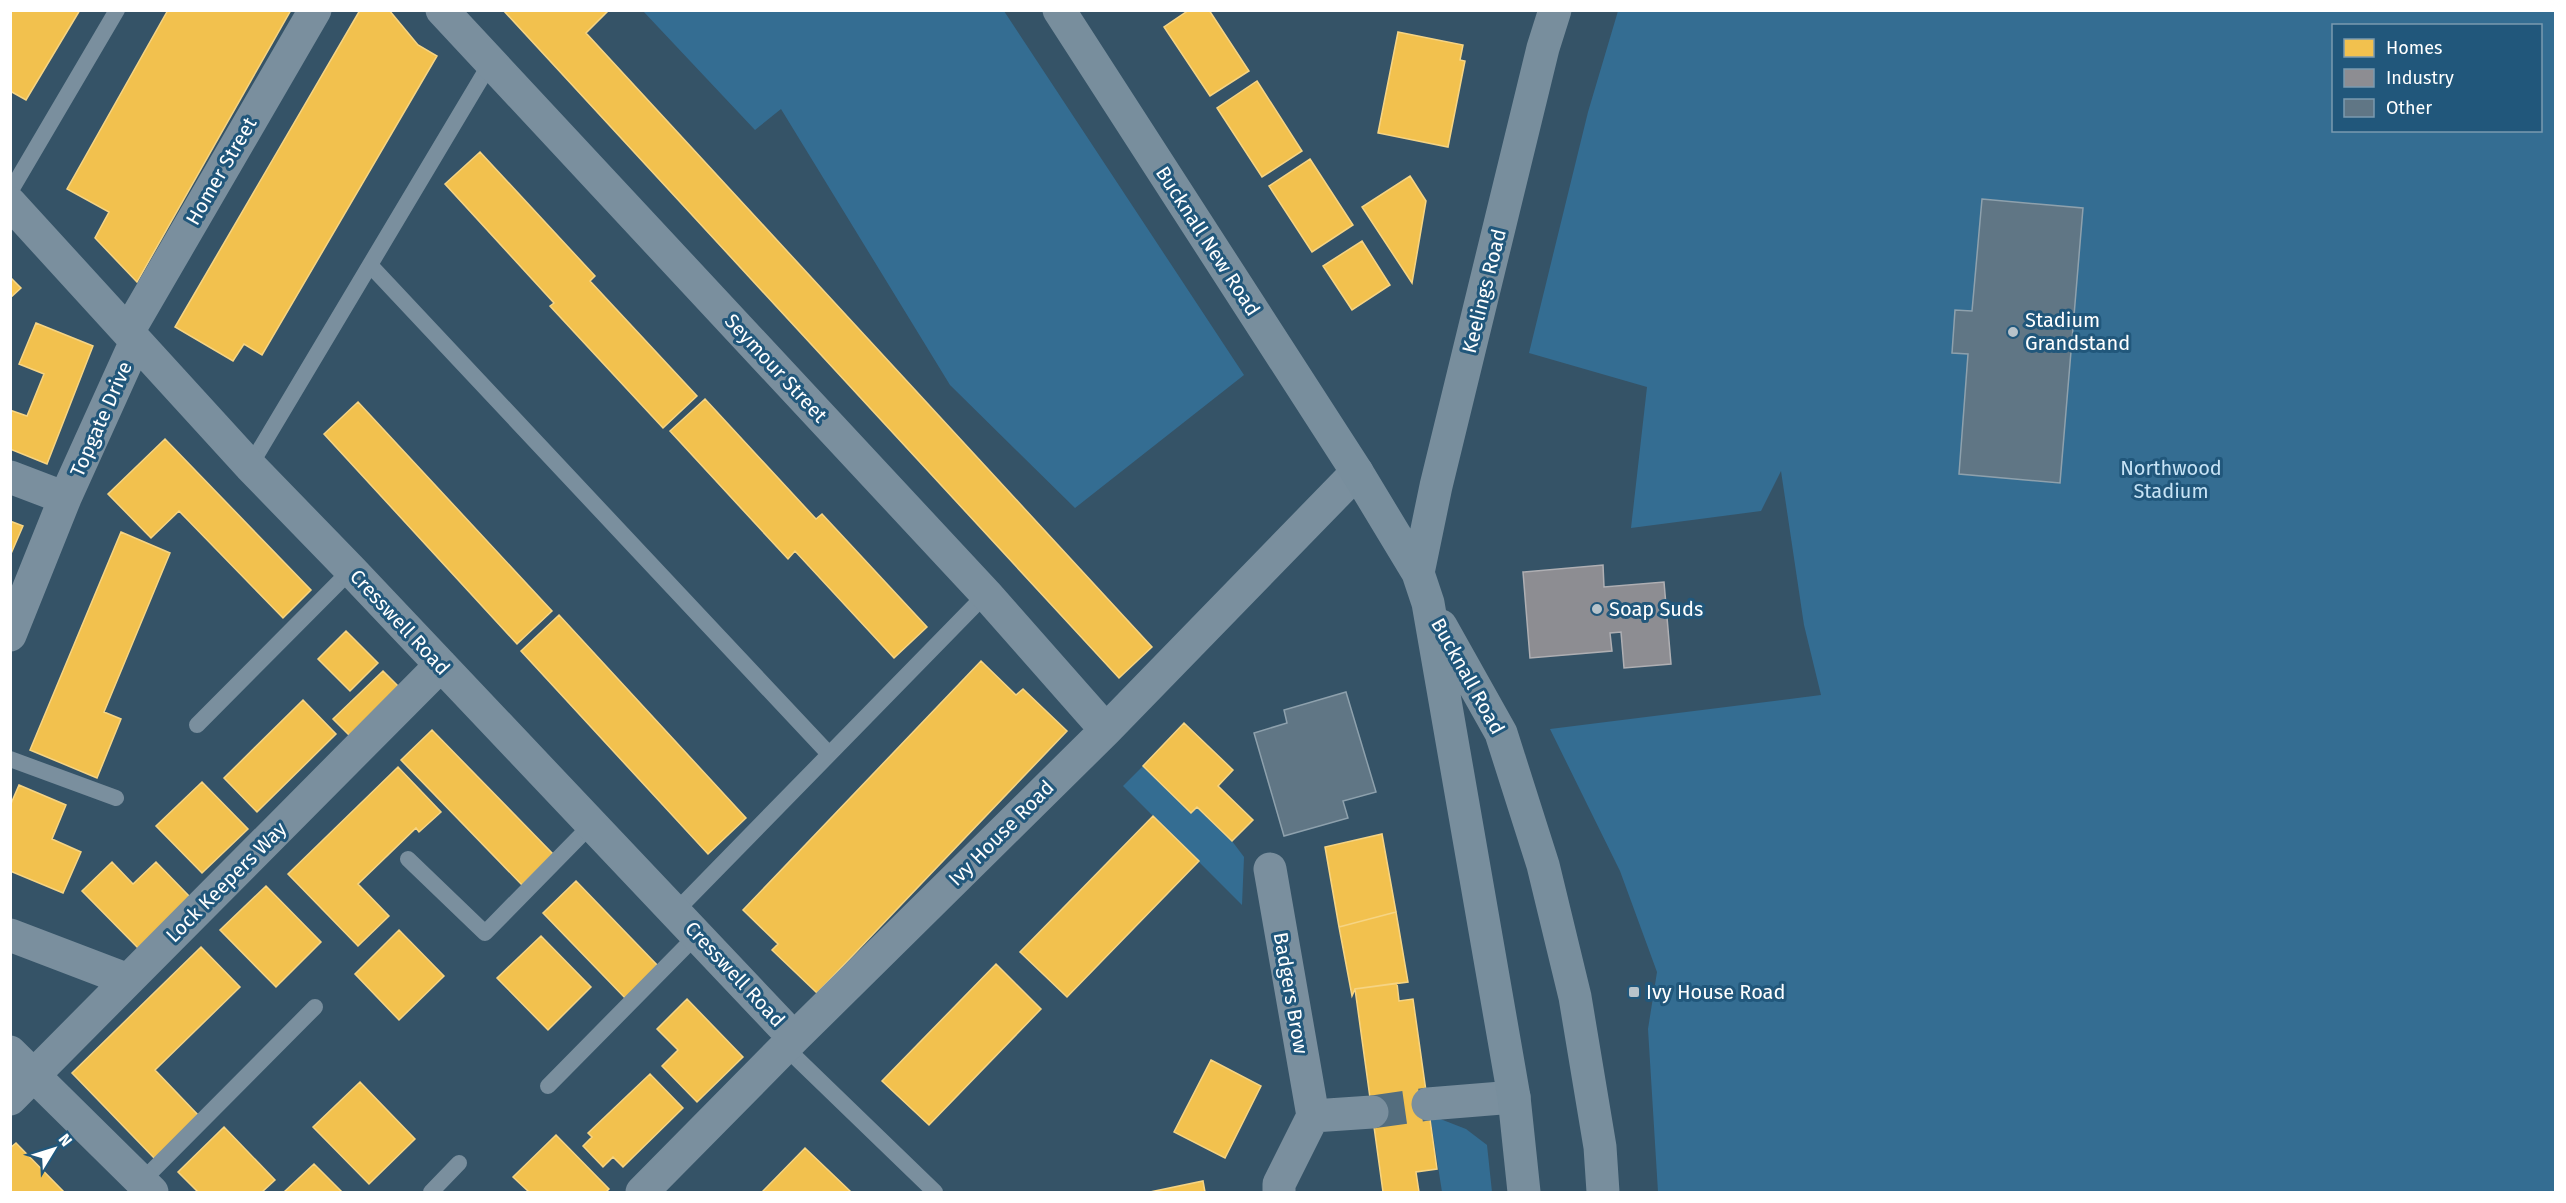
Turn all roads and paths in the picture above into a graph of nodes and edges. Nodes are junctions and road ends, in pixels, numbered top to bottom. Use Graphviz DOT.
graph roads {
  1 [pos="117,10"];
  2 [pos="315,10"];
  3 [pos="442,10"];
  4 [pos="1059,10"];
  5 [pos="1555,10"];
  6 [pos="491,62"];
  7 [pos="10,192"];
  8 [pos="10,203"];
  9 [pos="370,265"];
  10 [pos="132,336"];
  11 [pos="250,466"];
  12 [pos="1357,472"];
  13 [pos="10,477"];
  14 [pos="65,498"];
  15 [pos="351,570"];
  16 [pos="1418,573"];
  17 [pos="986,594"];
  18 [pos="1428,603"];
  19 [pos="10,635"];
  20 [pos="441,665"];
  21 [pos="197,725"];
  22 [pos="1106,730"];
  23 [pos="829,754"];
  24 [pos="10,759"];
  25 [pos="116,798"];
  26 [pos="592,824"];
  27 [pos="408,859"];
  28 [pos="1270,869"];
  29 [pos="687,922"];
  30 [pos="10,934"];
  31 [pos="128,980"];
  32 [pos="315,1008"];
  33 [pos="789,1042"];
  34 [pos="10,1053"];
  35 [pos="33,1076"];
  36 [pos="548,1086"];
  37 [pos="1514,1097"];
  38 [pos="10,1099"];
  39 [pos="1428,1104"];
  40 [pos="1372,1112"];
  41 [pos="1313,1116"];
  42 [pos="459,1163"];
  43 [pos="147,1187"];
  44 [pos="431,1192"];
  45 [pos="642,1192"];
  46 [pos="935,1192"];
  47 [pos="1279,1192"];
  48 [pos="1524,1192"];
  49 [pos="1603,1192"];
  1 -- 7 [label="lane"];
  2 -- 10 [label="street, Homer Street"];
  3 -- 6 [label="street, Seymour Street"];
  4 -- 12 [label="main road, Bucknall New Road"];
  5 -- 16 [label="main road, Keelings Road"];
  6 -- 9 [label="lane"];
  6 -- 17 [label="street, Seymour Street"];
  8 -- 10 [label="street, Cresswell Road"];
  9 -- 11 [label="lane"];
  9 -- 23 [label="lane"];
  10 -- 11 [label="street, Cresswell Road"];
  10 -- 14 [label="street, Topgate Drive"];
  11 -- 15 [label="street, Cresswell Road"];
  12 -- 16 [label="main road, Bucknall New Road"];
  12 -- 22 [label="street, Ivy House Road"];
  13 -- 14 [label="street, Topgate Drive"];
  14 -- 19 [label="street, Topgate Drive"];
  15 -- 20 [label="street, Cresswell Road"];
  15 -- 21 [label="lane"];
  16 -- 18 [label="main road, Bucknall New Road"];
  17 -- 22 [label="street, Seymour Street"];
  17 -- 23 [label="lane"];
  18 -- 37 [label="main road, Bucknall Road"];
  18 -- 49 [label="main road, Bucknall Road"];
  20 -- 26 [label="street, Cresswell Road"];
  20 -- 31 [label="street, Lock Keepers Way"];
  22 -- 33 [label="street, Ivy House Road"];
  23 -- 29 [label="lane"];
  24 -- 25 [label="lane"];
  26 -- 27 [label="lane"];
  26 -- 29 [label="street, Cresswell Road"];
  28 -- 41 [label="street, Badgers Brow"];
  29 -- 33 [label="street, Cresswell Road"];
  29 -- 36 [label="lane"];
  30 -- 31 [label="street"];
  31 -- 35 [label="street, Lock Keepers Way"];
  32 -- 43 [label="lane"];
  33 -- 45 [label="street, Ivy House Road"];
  33 -- 46 [label="lane"];
  34 -- 35 [label="street"];
  35 -- 38 [label="street, Lock Keepers Way"];
  35 -- 43 [label="street"];
  37 -- 39 [label="street"];
  37 -- 48 [label="main road, Bucknall Road"];
  40 -- 41 [label="street"];
  41 -- 47 [label="street"];
  42 -- 44 [label="lane"];
}
